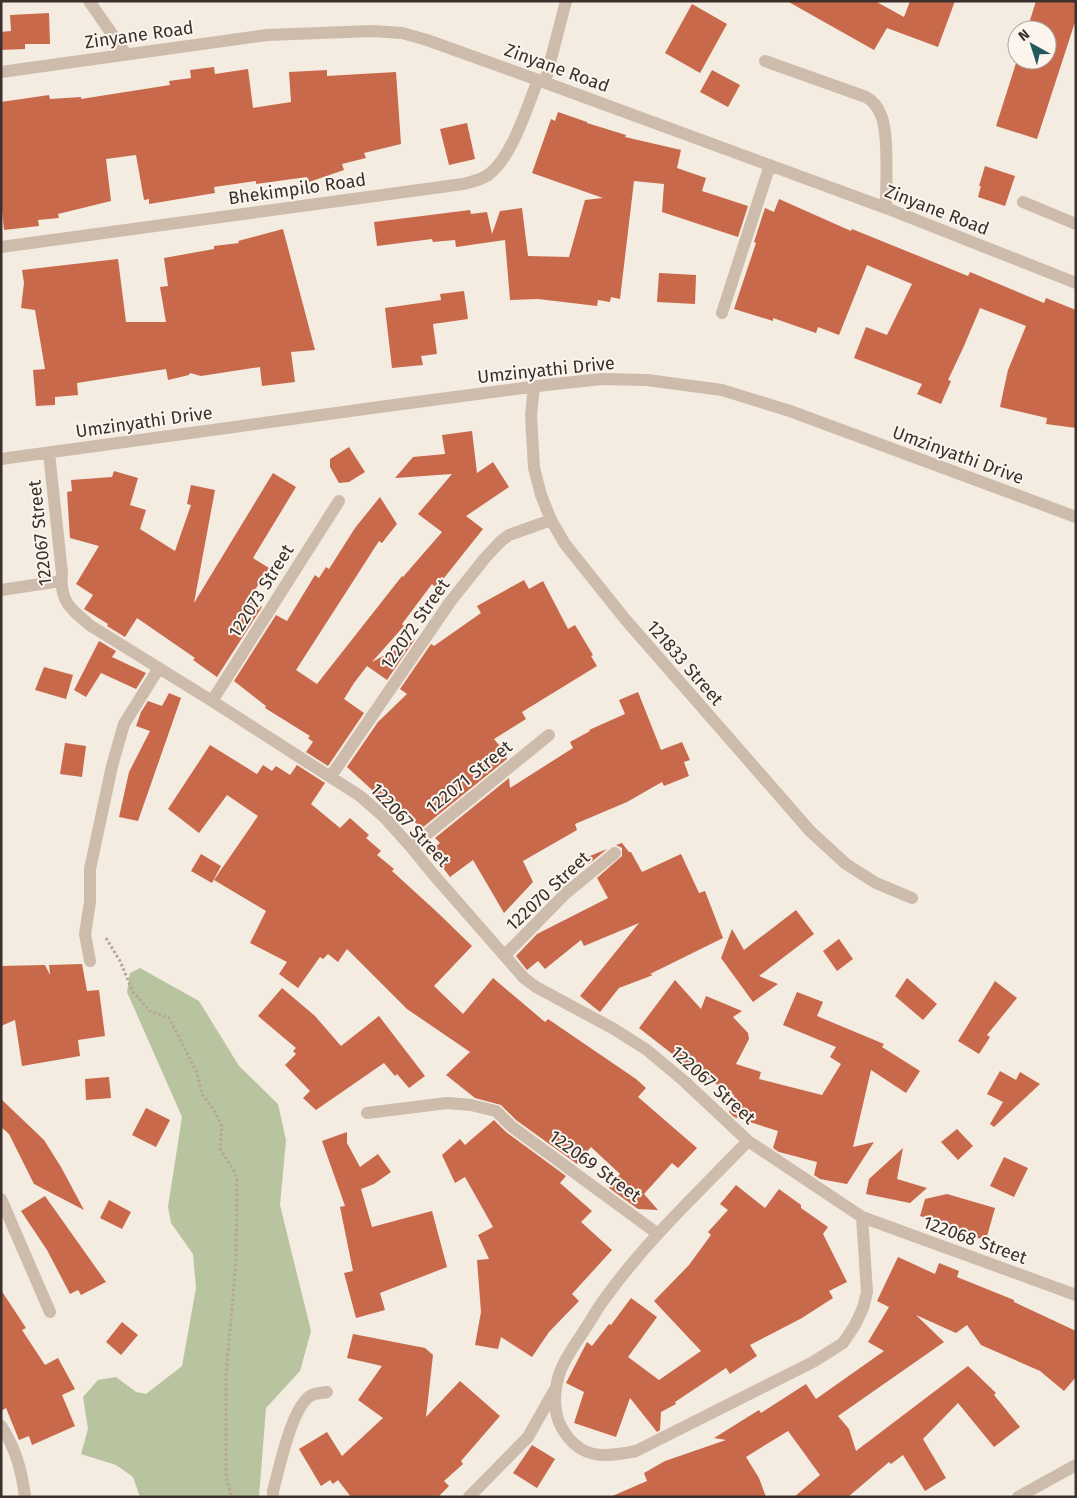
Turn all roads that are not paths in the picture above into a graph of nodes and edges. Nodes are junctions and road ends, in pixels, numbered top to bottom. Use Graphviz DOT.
graph roads {
  1 [pos="89,1"];
  2 [pos="566,1"];
  3 [pos="126,54"];
  4 [pos="765,61"];
  5 [pos="1,72"];
  6 [pos="542,81"];
  7 [pos="770,165"];
  8 [pos="1023,202"];
  9 [pos="886,208"];
  10 [pos="1076,224"];
  11 [pos="1,247"];
  12 [pos="1076,283"];
  13 [pos="722,313"];
  14 [pos="534,387"];
  15 [pos="49,453"];
  16 [pos="1,459"];
  17 [pos="339,501"];
  18 [pos="1076,517"];
  19 [pos="551,520"];
  20 [pos="61,582"];
  21 [pos="1,590"];
  22 [pos="159,668"];
  23 [pos="212,701"];
  24 [pos="549,735"];
  25 [pos="331,776"];
  26 [pos="411,847"];
  27 [pos="615,853"];
  28 [pos="912,898"];
  29 [pos="505,955"];
  30 [pos="90,961"];
  31 [pos="367,1112"];
  32 [pos="748,1141"];
  33 [pos="1,1199"];
  34 [pos="862,1218"];
  35 [pos="658,1234"];
  36 [pos="1076,1295"];
  37 [pos="50,1312"];
  38 [pos="556,1386"];
  39 [pos="327,1392"];
  40 [pos="1,1426"];
  41 [pos="1076,1465"];
  42 [pos="25,1497"];
  43 [pos="273,1497"];
  44 [pos="469,1497"];
  45 [pos="1018,1497"];
  1 -- 3 [label="street"];
  2 -- 6 [label="street, Bhekimpilo Road"];
  3 -- 5 [label="street, Zinyane Road"];
  3 -- 6 [label="street, Zinyane Road"];
  4 -- 9 [label="street"];
  6 -- 7 [label="street, Zinyane Road"];
  6 -- 11 [label="street, Bhekimpilo Road"];
  7 -- 9 [label="street, Zinyane Road"];
  7 -- 13 [label="street"];
  8 -- 10 [label="street"];
  9 -- 12 [label="street, Zinyane Road"];
  14 -- 15 [label="street, Umzinyathi Drive"];
  14 -- 18 [label="street, Umzinyathi Drive"];
  14 -- 19 [label="street, 121833 Street"];
  15 -- 16 [label="street, Umzinyathi Drive"];
  15 -- 20 [label="street, 122067 Street"];
  17 -- 23 [label="street, 122073 Street"];
  19 -- 25 [label="street, 122072 Street"];
  19 -- 28 [label="street, 121833 Street"];
  20 -- 21 [label="street"];
  20 -- 22 [label="street, 122067 Street"];
  22 -- 23 [label="street, 122067 Street"];
  22 -- 30 [label="street"];
  23 -- 25 [label="street, 122067 Street"];
  24 -- 26 [label="street, 122071 Street"];
  25 -- 26 [label="street, 122067 Street"];
  26 -- 29 [label="street, 122067 Street"];
  27 -- 29 [label="street, 122070 Street"];
  29 -- 32 [label="street, 122067 Street"];
  31 -- 35 [label="street, 122069 Street"];
  32 -- 34 [label="street, 122067 Street"];
  32 -- 35 [label="street, 122067 Street"];
  33 -- 37 [label="street"];
  34 -- 36 [label="street, 122068 Street"];
  34 -- 38 [label="street, 122067 Street"];
  35 -- 38 [label="street, 122067 Street"];
  38 -- 44 [label="street"];
  39 -- 43 [label="street"];
  40 -- 42 [label="street"];
  41 -- 45 [label="street"];
}
